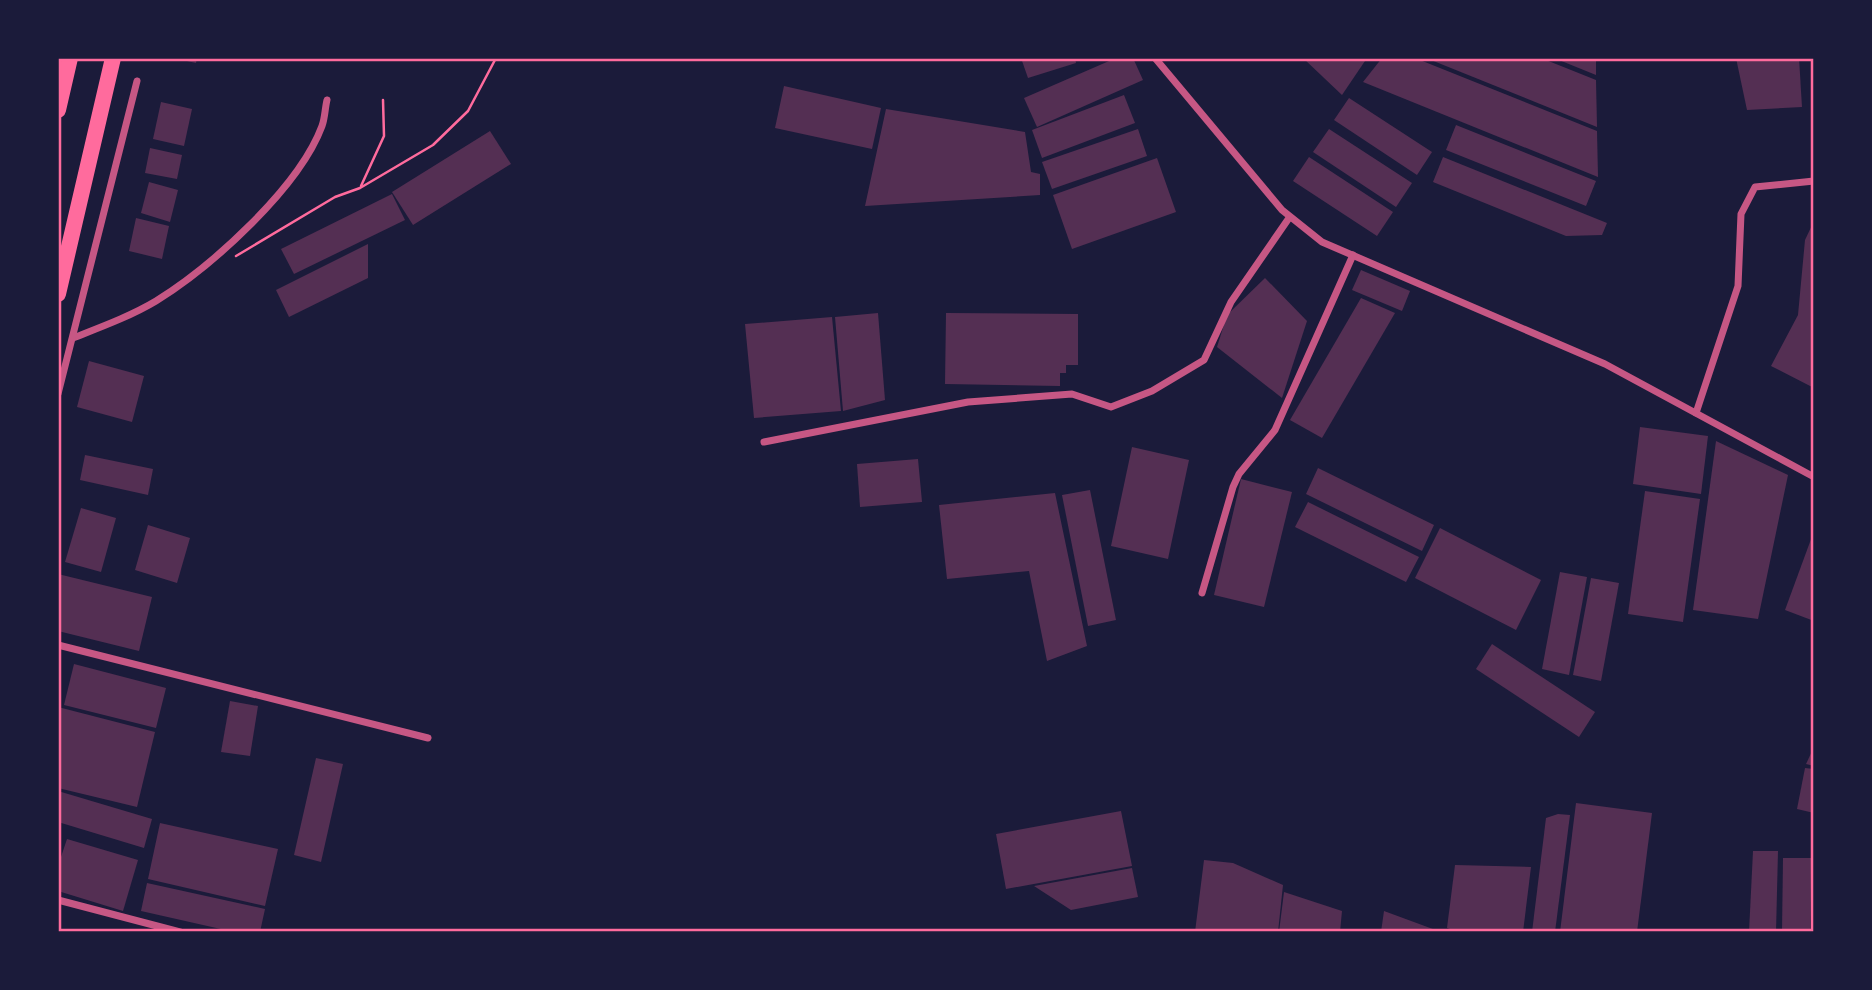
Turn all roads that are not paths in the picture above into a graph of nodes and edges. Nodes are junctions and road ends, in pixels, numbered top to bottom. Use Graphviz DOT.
graph roads {
  1 [pos="70,58"];
  2 [pos="113,58"];
  3 [pos="1155,58"];
  4 [pos="137,81"];
  5 [pos="327,100"];
  6 [pos="58,110"];
  7 [pos="1814,181"];
  8 [pos="1289,218"];
  9 [pos="1353,255"];
  10 [pos="58,294"];
  11 [pos="73,338"];
  12 [pos="58,394"];
  13 [pos="1696,413"];
  14 [pos="764,442"];
  15 [pos="1814,477"];
  16 [pos="1202,593"];
  17 [pos="58,645"];
  18 [pos="428,738"];
  19 [pos="58,901"];
  20 [pos="180,932"];
  1 -- 6 [label="highway"];
  2 -- 10 [label="highway"];
  3 -- 8 [label="street"];
  4 -- 11 [label="street"];
  5 -- 11 [label="street"];
  7 -- 13 [label="street"];
  8 -- 9 [label="street"];
  8 -- 14 [label="street"];
  9 -- 13 [label="street"];
  9 -- 16 [label="street"];
  11 -- 12 [label="street"];
  13 -- 15 [label="street"];
  17 -- 18 [label="street"];
  19 -- 20 [label="street"];
}
